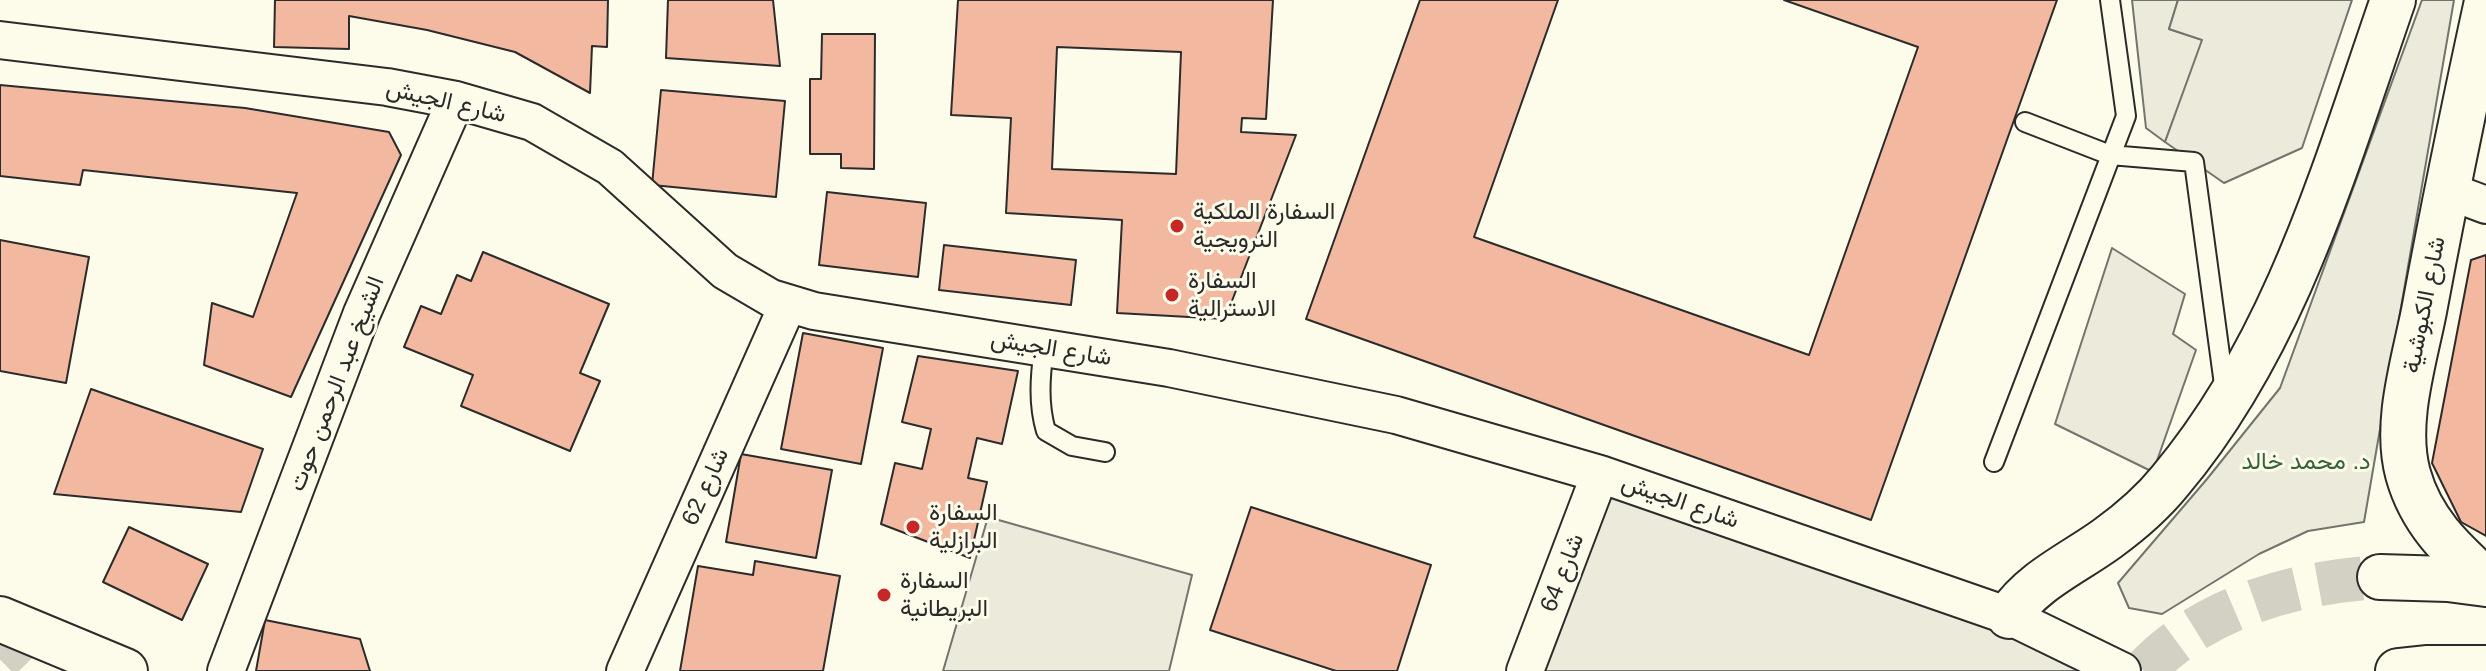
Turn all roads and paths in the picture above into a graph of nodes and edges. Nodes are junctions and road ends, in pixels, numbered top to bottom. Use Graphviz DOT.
graph roads {
  1 [pos="2110,0"];
  2 [pos="2393,0"];
  3 [pos="2486,6"];
  4 [pos="0,40"];
  5 [pos="456,100"];
  6 [pos="2025,122"];
  7 [pos="2110,155"];
  8 [pos="2446,190"];
  9 [pos="2486,205"];
  10 [pos="788,304"];
  11 [pos="1044,348"];
  12 [pos="2227,403"];
  13 [pos="1105,452"];
  14 [pos="1994,462"];
  15 [pos="1600,474"];
  16 [pos="2380,577"];
  17 [pos="2486,582"];
  18 [pos="2009,616"];
  19 [pos="0,619"];
  20 [pos="80,661"];
  21 [pos="2486,668"];
  22 [pos="125,671"];
  23 [pos="226,671"];
  24 [pos="625,671"];
  25 [pos="1525,671"];
  26 [pos="2122,671"];
  27 [pos="2398,671"];
  1 -- 7 [label="lane"];
  2 -- 12 [label="main road"];
  3 -- 8 [label="main road, شارع الكبوشية"];
  4 -- 5 [label="street, شارع الجيش"];
  5 -- 10 [label="street, شارع الجيش"];
  5 -- 23 [label="street, الشيخ عبد الرحمن حوت"];
  6 -- 7 [label="lane"];
  7 -- 12 [label="lane"];
  7 -- 14 [label="lane"];
  8 -- 9 [label="street"];
  8 -- 17 [label="main road, شارع الكبوشية"];
  10 -- 11 [label="street, شارع الجيش"];
  10 -- 24 [label="street, شارع 62"];
  11 -- 13 [label="lane"];
  11 -- 15 [label="street, شارع الجيش"];
  12 -- 18 [label="main road"];
  15 -- 18 [label="street, شارع الجيش"];
  15 -- 25 [label="street, شارع 64"];
  16 -- 17 [label="main road"];
  18 -- 26 [label="street, شارع الجيش"];
  19 -- 20 [label="main road"];
  20 -- 22 [label="main road"];
  21 -- 27 [label="main road"];
}
